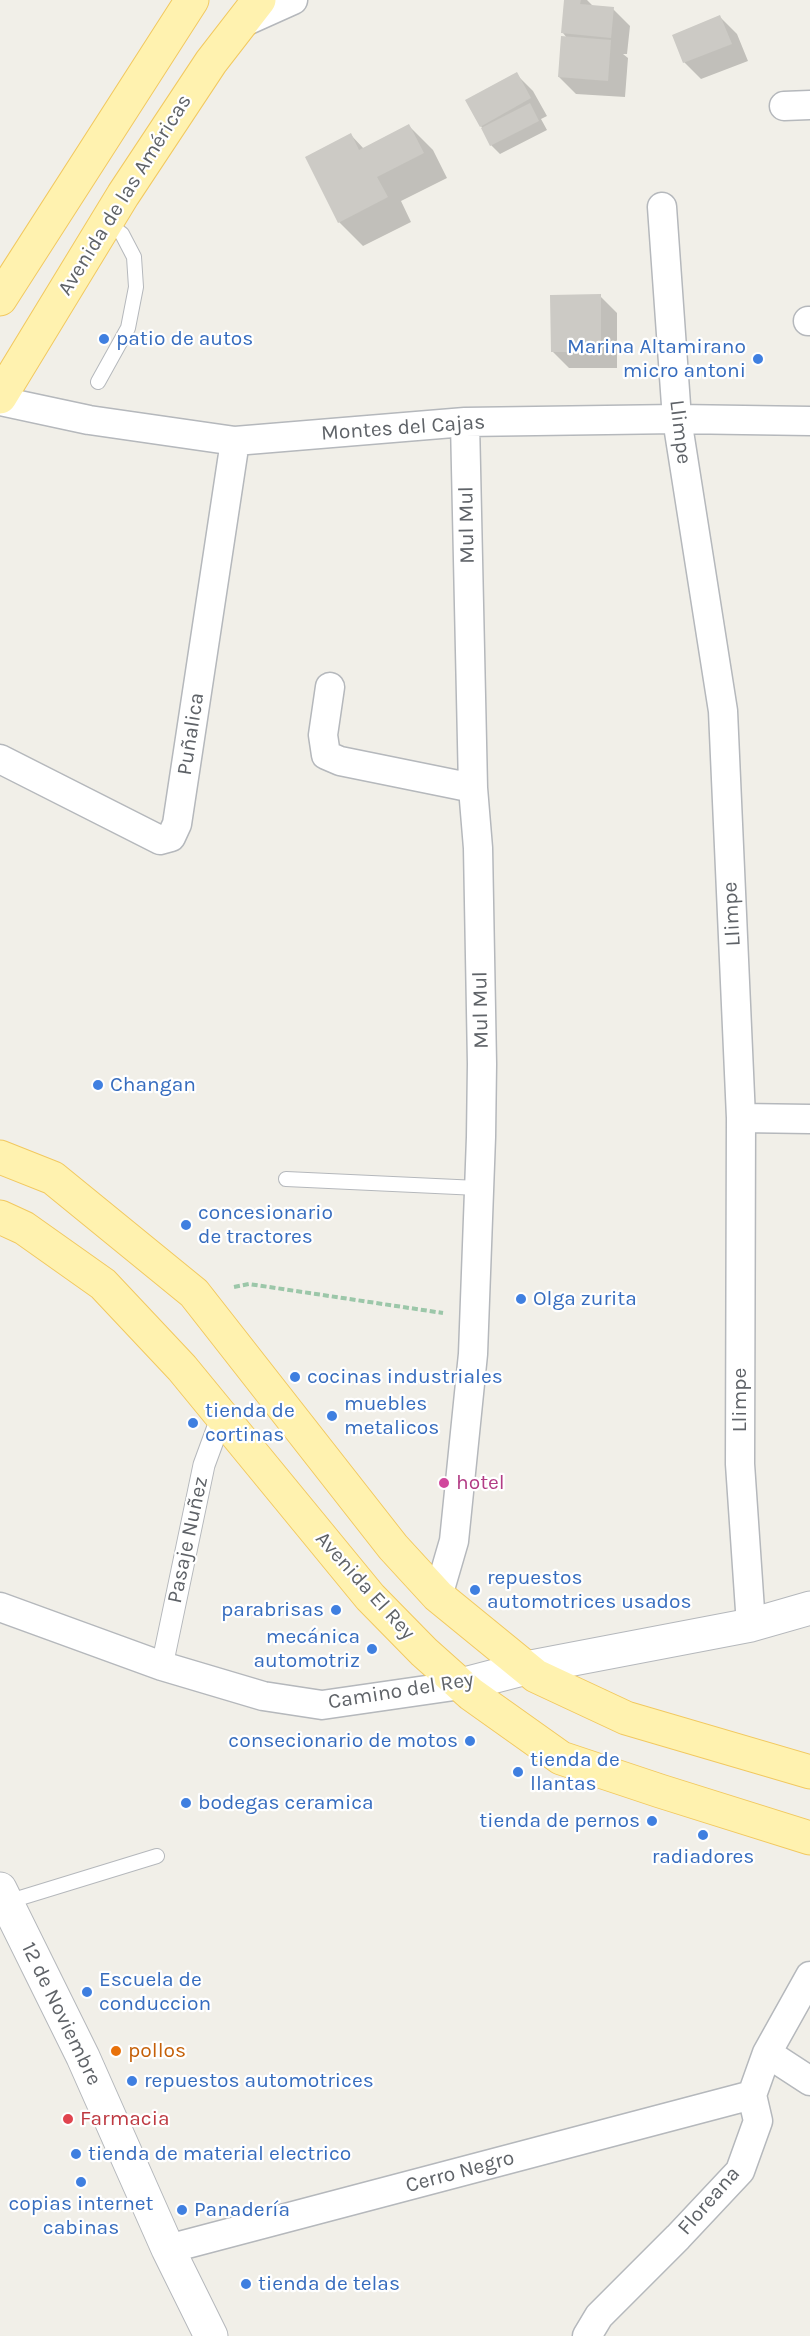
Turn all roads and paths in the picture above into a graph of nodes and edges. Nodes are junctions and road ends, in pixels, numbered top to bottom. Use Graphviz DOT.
graph roads {
  1 [pos="192,0"];
  2 [pos="293,0"];
  3 [pos="252,11"];
  4 [pos="662,207"];
  5 [pos="106,222"];
  6 [pos="0,299"];
  7 [pos="98,382"];
  8 [pos="0,399"];
  9 [pos="676,420"];
  10 [pos="465,422"];
  11 [pos="810,422"];
  12 [pos="236,441"];
  13 [pos="330,687"];
  14 [pos="0,759"];
  15 [pos="473,788"];
  16 [pos="741,1118"];
  17 [pos="810,1119"];
  18 [pos="0,1157"];
  19 [pos="286,1179"];
  20 [pos="477,1188"];
  21 [pos="0,1217"];
  22 [pos="194,1293"];
  23 [pos="474,1318"];
  24 [pos="222,1416"];
  25 [pos="438,1596"];
  26 [pos="0,1607"];
  27 [pos="810,1608"];
  28 [pos="752,1625"];
  29 [pos="162,1666"];
  30 [pos="526,1668"];
  31 [pos="461,1685"];
  32 [pos="810,1772"];
  33 [pos="810,1838"];
  34 [pos="157,1856"];
  35 [pos="4,1895"];
  36 [pos="810,1976"];
  37 [pos="767,2053"];
  38 [pos="810,2081"];
  39 [pos="752,2095"];
  40 [pos="168,2249"];
  41 [pos="211,2336"];
  42 [pos="587,2336"];
  1 -- 6 [label="main road"];
  2 -- 3 [label="street"];
  3 -- 5 [label="main road, Avenida de las Américas"];
  4 -- 9 [label="street, Llimpe"];
  5 -- 7 [label="lane"];
  5 -- 8 [label="main road, Avenida de las Américas"];
  8 -- 12 [label="street, Montes del Cajas"];
  9 -- 10 [label="street, Montes del Cajas"];
  9 -- 11 [label="street, Montes del Cajas"];
  9 -- 16 [label="street, Llimpe"];
  10 -- 12 [label="street, Montes del Cajas"];
  10 -- 15 [label="street, Mul Mul"];
  12 -- 14 [label="street, Puñalica"];
  13 -- 15 [label="street"];
  15 -- 20 [label="street, Mul Mul"];
  16 -- 17 [label="street"];
  16 -- 28 [label="street, Llimpe"];
  18 -- 22 [label="main road"];
  19 -- 20 [label="lane"];
  20 -- 23 [label="street, Mul Mul"];
  21 -- 24 [label="main road, Avenida El Rey"];
  22 -- 23 [label="path"];
  22 -- 25 [label="main road"];
  23 -- 25 [label="street, Mul Mul"];
  24 -- 29 [label="street, Pasaje Nuñez"];
  24 -- 31 [label="main road, Avenida El Rey"];
  25 -- 30 [label="main road"];
  26 -- 29 [label="street, Camino del Rey"];
  27 -- 28 [label="street, Camino del Rey"];
  28 -- 30 [label="street, Camino del Rey"];
  29 -- 31 [label="street, Camino del Rey"];
  30 -- 31 [label="street, Camino del Rey"];
  30 -- 32 [label="main road"];
  31 -- 33 [label="main road, Avenida El Rey"];
  34 -- 35 [label="lane"];
  35 -- 40 [label="street, 12 de Noviembre"];
  36 -- 37 [label="street, Floreana"];
  37 -- 38 [label="street"];
  37 -- 39 [label="street, Floreana"];
  39 -- 40 [label="street, Cerro Negro"];
  39 -- 42 [label="street, Floreana"];
  40 -- 41 [label="street, 12 de Noviembre"];
}
